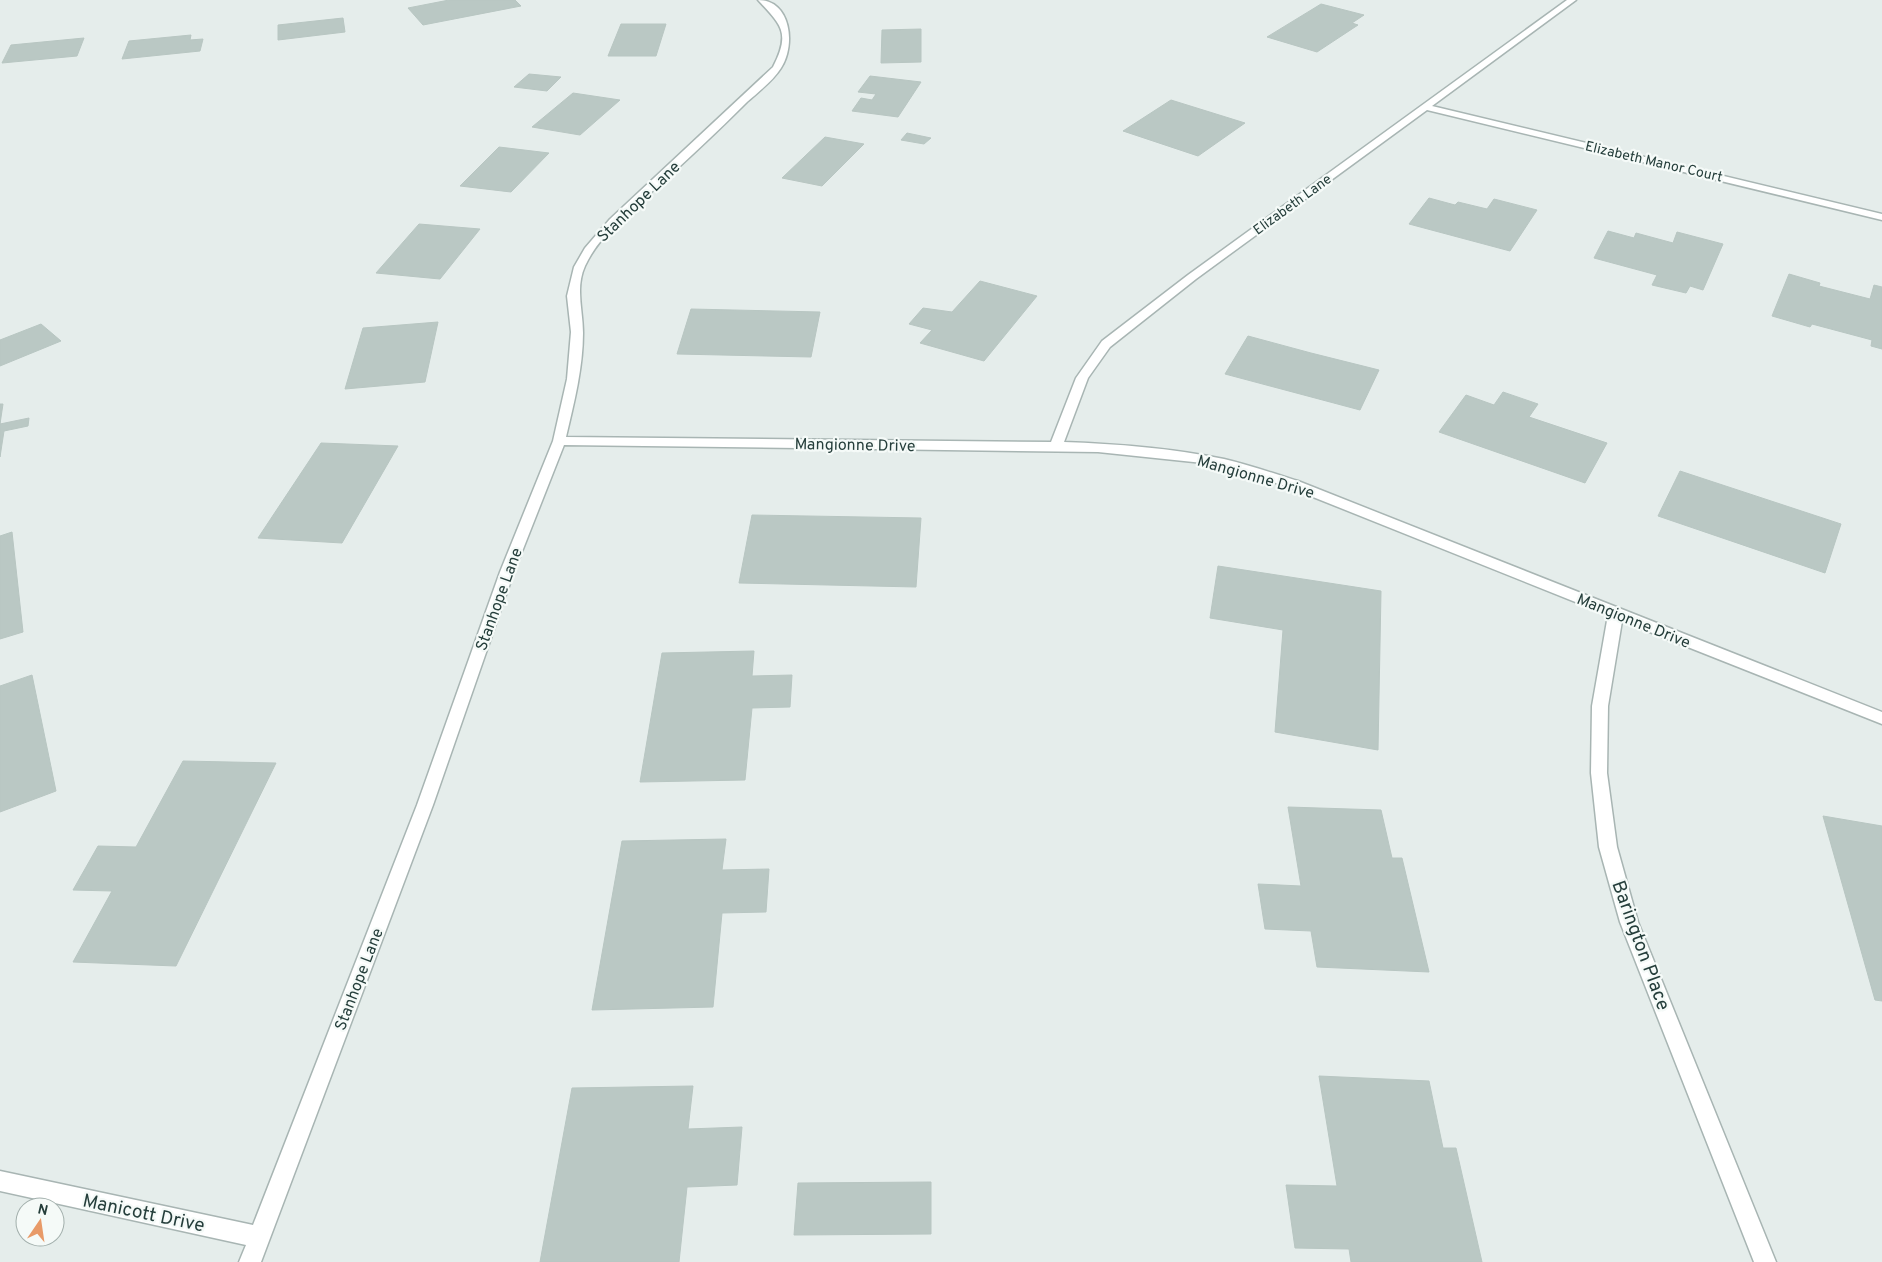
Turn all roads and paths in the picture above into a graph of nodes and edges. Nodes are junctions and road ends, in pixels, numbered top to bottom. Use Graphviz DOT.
graph roads {
  1 [pos="762,0"];
  2 [pos="1572,0"];
  3 [pos="1425,107"];
  4 [pos="1882,216"];
  5 [pos="559,441"];
  6 [pos="1056,446"];
  7 [pos="1616,613"];
  8 [pos="1882,718"];
  9 [pos="0,1181"];
  10 [pos="258,1237"];
  11 [pos="250,1262"];
  12 [pos="1765,1262"];
  1 -- 5 [label="street, Stanhope Lane"];
  2 -- 3 [label="street, Elizabeth Lane"];
  3 -- 4 [label="street, Elizabeth Manor Court"];
  3 -- 6 [label="street, Elizabeth Lane"];
  5 -- 6 [label="street, Mangionne Drive"];
  5 -- 10 [label="street, Stanhope Lane"];
  6 -- 7 [label="street, Mangionne Drive"];
  7 -- 8 [label="street, Mangionne Drive"];
  7 -- 12 [label="street, Barington Place"];
  9 -- 10 [label="street, Manicott Drive"];
  10 -- 11 [label="street, Stanhope Lane"];
}
